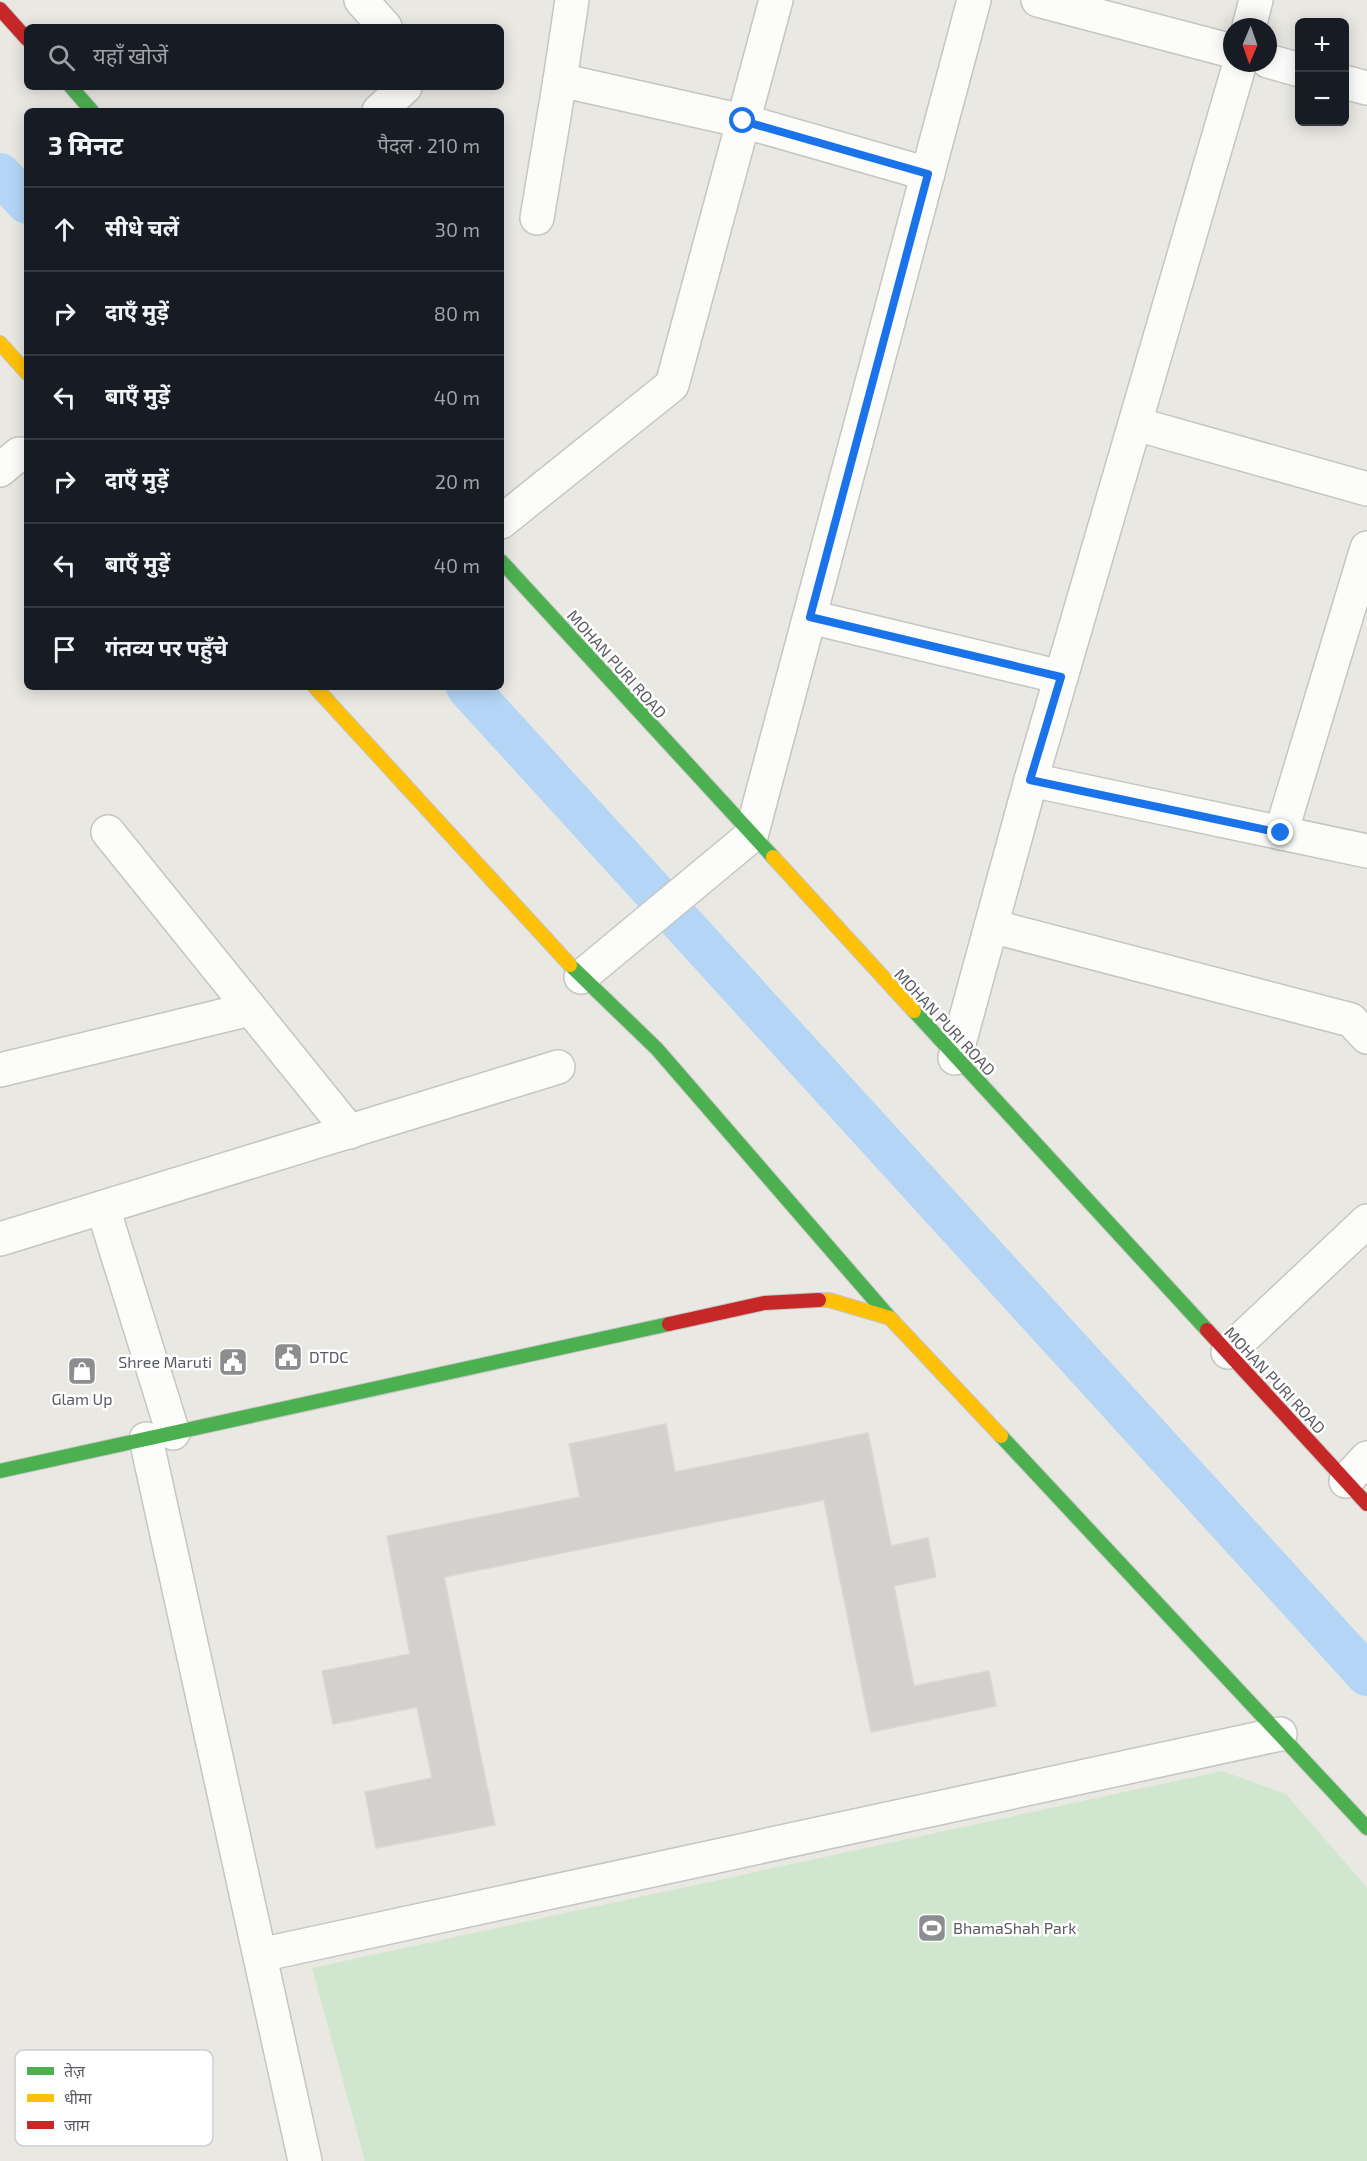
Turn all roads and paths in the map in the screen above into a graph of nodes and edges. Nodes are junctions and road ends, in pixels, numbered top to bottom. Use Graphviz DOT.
graph roads {
  1 [pos="361,0"];
  2 [pos="572,0"];
  3 [pos="776,0"];
  4 [pos="974,0"];
  5 [pos="1038,0"];
  6 [pos="1256,0"];
  7 [pos="0,9"];
  8 [pos="1251,18"];
  9 [pos="382,24"];
  10 [pos="24,36"];
  11 [pos="1223,49"];
  12 [pos="1277,63"];
  13 [pos="1295,68"];
  14 [pos="1237,72"];
  15 [pos="560,80"];
  16 [pos="1349,83"];
  17 [pos="1367,88"];
  18 [pos="74,90"];
  19 [pos="402,90"];
  20 [pos="89,108"];
  21 [pos="382,108"];
  22 [pos="743,121"];
  23 [pos="928,174"];
  24 [pos="537,218"];
  25 [pos="0,343"];
  26 [pos="24,370"];
  27 [pos="1136,424"];
  28 [pos="1367,489"];
  29 [pos="504,520"];
  30 [pos="1367,548"];
  31 [pos="504,564"];
  32 [pos="810,617"];
  33 [pos="1061,677"];
  34 [pos="318,690"];
  35 [pos="1030,780"];
  36 [pos="108,832"];
  37 [pos="1281,833"];
  38 [pos="751,836"];
  39 [pos="1367,851"];
  40 [pos="991,926"];
  41 [pos="581,977"];
  42 [pos="250,1009"];
  43 [pos="1367,1037"];
  44 [pos="955,1058"];
  45 [pos="558,1067"];
  46 [pos="0,1070"];
  47 [pos="350,1132"];
  48 [pos="103,1208"];
  49 [pos="1367,1221"];
  50 [pos="0,1239"];
  51 [pos="890,1318"];
  52 [pos="1228,1352"];
  53 [pos="159,1436"];
  54 [pos="0,1472"];
  55 [pos="1360,1481"];
  56 [pos="1280,1734"];
  57 [pos="1367,1828"];
  58 [pos="260,1955"];
  59 [pos="304,2161"];
  1 -- 9 [label="street"];
  2 -- 15 [label="street"];
  3 -- 22 [label="street"];
  4 -- 23 [label="street"];
  5 -- 11 [label="street"];
  6 -- 8 [label="street"];
  7 -- 10 [label="street"];
  12 -- 13 [label="street"];
  14 -- 27 [label="street"];
  15 -- 22 [label="street"];
  15 -- 24 [label="street"];
  16 -- 17 [label="street"];
  18 -- 20 [label="street"];
  19 -- 21 [label="street"];
  22 -- 23 [label="street"];
  22 -- 29 [label="street"];
  23 -- 32 [label="street"];
  25 -- 26 [label="street"];
  27 -- 28 [label="street"];
  27 -- 33 [label="street"];
  30 -- 37 [label="street"];
  31 -- 38 [label="street, MOHAN PURI ROAD"];
  32 -- 33 [label="street"];
  32 -- 38 [label="street"];
  33 -- 35 [label="street"];
  34 -- 41 [label="street"];
  35 -- 37 [label="street"];
  35 -- 40 [label="street"];
  36 -- 42 [label="street"];
  37 -- 39 [label="street"];
  38 -- 41 [label="street"];
  38 -- 44 [label="street, MOHAN PURI ROAD"];
  40 -- 43 [label="street"];
  40 -- 44 [label="street"];
  41 -- 51 [label="street"];
  42 -- 46 [label="street"];
  42 -- 47 [label="street"];
  44 -- 52 [label="street, MOHAN PURI ROAD"];
  45 -- 47 [label="street"];
  47 -- 48 [label="street"];
  48 -- 50 [label="street"];
  48 -- 53 [label="street"];
  49 -- 52 [label="street"];
  51 -- 53 [label="street"];
  51 -- 56 [label="street"];
  52 -- 55 [label="street, MOHAN PURI ROAD"];
  53 -- 54 [label="street"];
  53 -- 58 [label="street"];
  56 -- 57 [label="street"];
  56 -- 58 [label="street"];
  58 -- 59 [label="street"];
}
